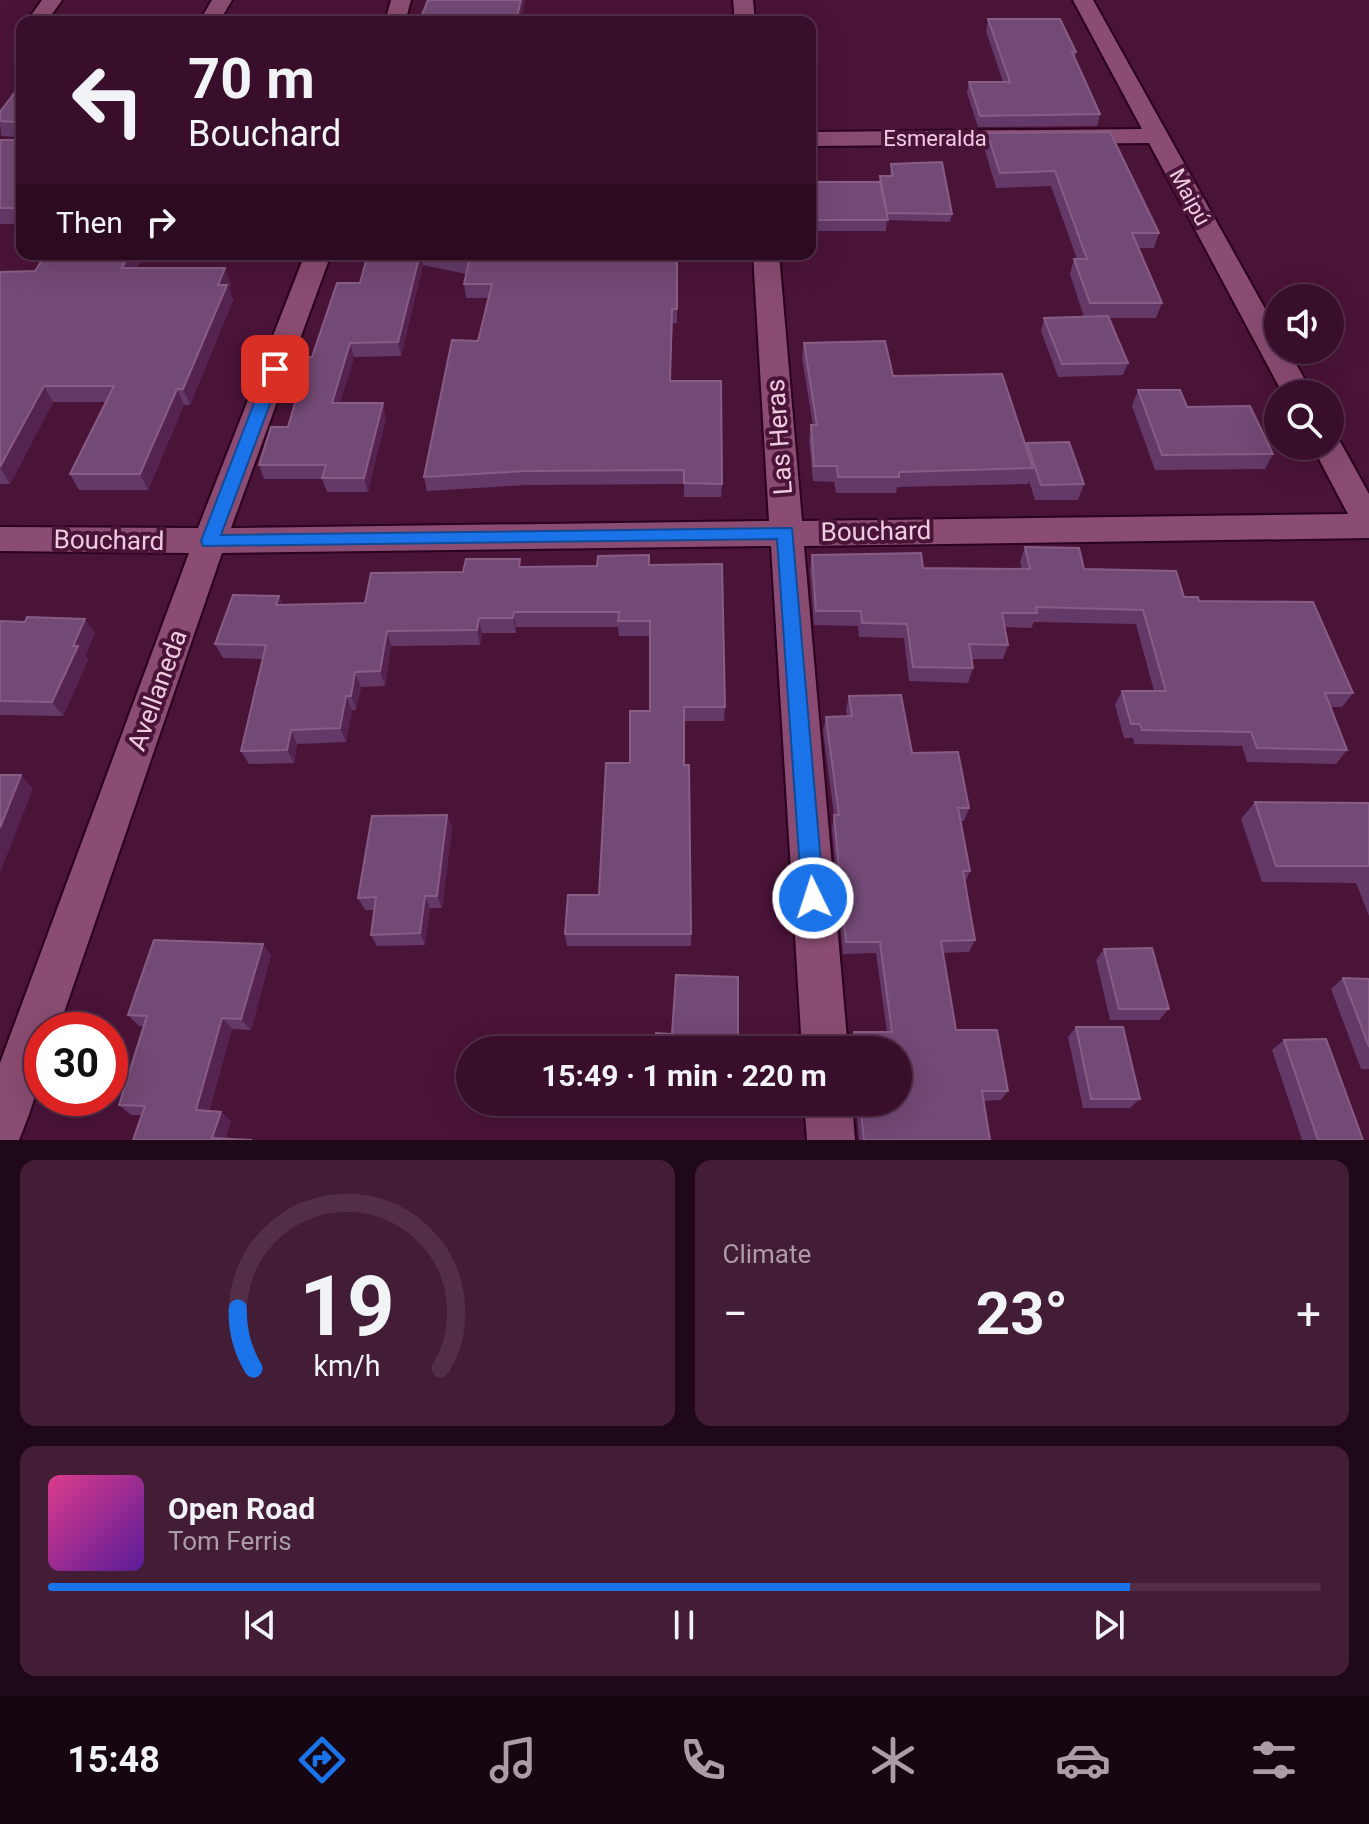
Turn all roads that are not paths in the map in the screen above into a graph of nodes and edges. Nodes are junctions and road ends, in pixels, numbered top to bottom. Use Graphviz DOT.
graph roads {
  1 [pos="1083,0"];
  2 [pos="1157,136"];
  3 [pos="816,139"];
  4 [pos="316,260"];
  5 [pos="766,260"];
  6 [pos="1290,380"];
  7 [pos="1334,460"];
  8 [pos="1369,525"];
  9 [pos="786,532"];
  10 [pos="0,539"];
  11 [pos="210,541"];
  12 [pos="824,1036"];
  13 [pos="829,1116"];
  14 [pos="0,1128"];
  15 [pos="831,1140"];
  1 -- 2 [label="street, Maipú"];
  2 -- 3 [label="street, Esmeralda"];
  2 -- 6 [label="street, Maipú"];
  4 -- 11 [label="street, Avellaneda"];
  5 -- 9 [label="street, Las Heras"];
  7 -- 8 [label="street"];
  8 -- 9 [label="street, Bouchard"];
  9 -- 11 [label="street, Bouchard"];
  9 -- 12 [label="street, Las Heras"];
  10 -- 11 [label="street, Bouchard"];
  11 -- 14 [label="street, Avellaneda"];
  13 -- 15 [label="street"];
}
